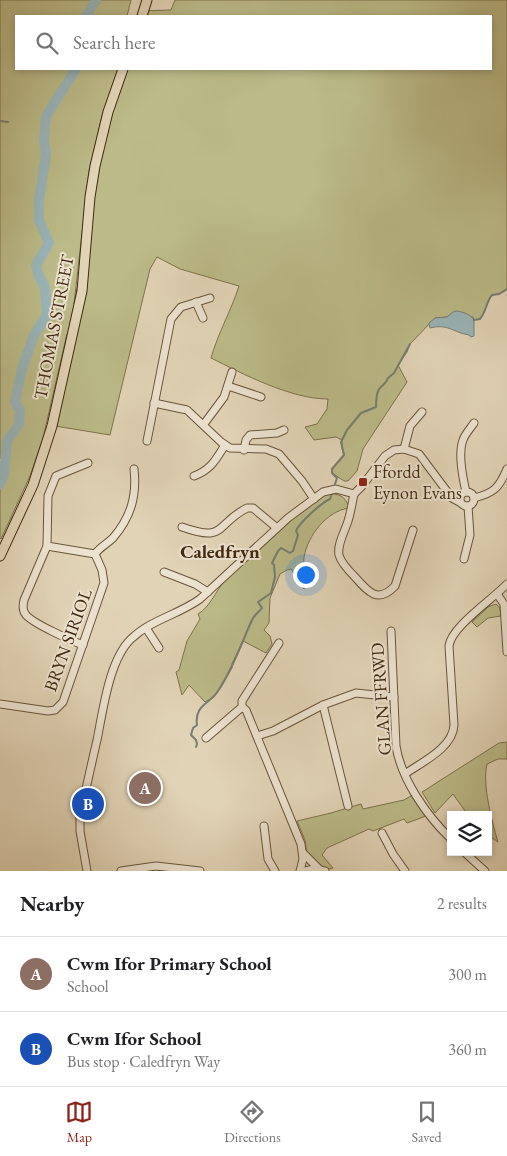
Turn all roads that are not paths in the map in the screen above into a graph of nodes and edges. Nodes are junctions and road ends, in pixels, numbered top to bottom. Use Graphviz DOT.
graph roads {
  1 [pos="148,0"];
  2 [pos="142,15"];
  3 [pos="123,70"];
  4 [pos="210,298"];
  5 [pos="196,302"];
  6 [pos="203,318"];
  7 [pos="232,372"];
  8 [pos="228,386"];
  9 [pos="262,397"];
  10 [pos="154,403"];
  11 [pos="422,412"];
  12 [pos="474,423"];
  13 [pos="204,424"];
  14 [pos="284,430"];
  15 [pos="147,441"];
  16 [pos="225,445"];
  17 [pos="404,449"];
  18 [pos="244,450"];
  19 [pos="88,463"];
  20 [pos="134,469"];
  21 [pos="507,469"];
  22 [pos="194,476"];
  23 [pos="449,493"];
  24 [pos="354,494"];
  25 [pos="463,494"];
  26 [pos="474,498"];
  27 [pos="314,499"];
  28 [pos="464,505"];
  29 [pos="277,528"];
  30 [pos="183,530"];
  31 [pos="412,530"];
  32 [pos="47,546"];
  33 [pos="96,554"];
  34 [pos="0,556"];
  35 [pos="464,559"];
  36 [pos="164,572"];
  37 [pos="507,584"];
  38 [pos="208,592"];
  39 [pos="497,594"];
  40 [pos="506,615"];
  41 [pos="146,628"];
  42 [pos="391,630"];
  43 [pos="279,643"];
  44 [pos="83,645"];
  45 [pos="159,648"];
  46 [pos="507,652"];
  47 [pos="394,697"];
  48 [pos="0,704"];
  49 [pos="323,705"];
  50 [pos="242,707"];
  51 [pos="257,736"];
  52 [pos="206,738"];
  53 [pos="405,774"];
  54 [pos="348,806"];
  55 [pos="264,826"];
  56 [pos="382,833"];
  57 [pos="447,835"];
  58 [pos="303,853"];
  59 [pos="468,856"];
  60 [pos="322,870"];
  61 [pos="86,871"];
  62 [pos="121,871"];
  63 [pos="198,871"];
  64 [pos="275,871"];
  65 [pos="300,871"];
  66 [pos="305,871"];
  67 [pos="405,871"];
  68 [pos="485,871"];
  1 -- 2 [label="main road"];
  3 -- 34 [label="main road, THOMAS STREET"];
  4 -- 5 [label="street"];
  5 -- 6 [label="street"];
  5 -- 10 [label="street"];
  7 -- 8 [label="street"];
  8 -- 9 [label="street"];
  8 -- 13 [label="street"];
  10 -- 13 [label="street"];
  10 -- 15 [label="street"];
  11 -- 17 [label="street"];
  12 -- 25 [label="street"];
  13 -- 16 [label="street"];
  14 -- 18 [label="street"];
  16 -- 18 [label="street"];
  16 -- 22 [label="street"];
  17 -- 23 [label="street"];
  17 -- 24 [label="street"];
  18 -- 27 [label="street"];
  19 -- 32 [label="street"];
  20 -- 33 [label="street"];
  21 -- 26 [label="street"];
  23 -- 25 [label="street"];
  23 -- 28 [label="street"];
  24 -- 27 [label="street"];
  24 -- 31 [label="street"];
  25 -- 26 [label="street"];
  25 -- 28 [label="street"];
  26 -- 28 [label="street"];
  27 -- 29 [label="street"];
  28 -- 35 [label="street"];
  29 -- 30 [label="street"];
  29 -- 38 [label="street"];
  32 -- 33 [label="street"];
  32 -- 44 [label="street"];
  33 -- 44 [label="street, BRYN SIRIOL"];
  36 -- 38 [label="street"];
  37 -- 39 [label="street"];
  38 -- 41 [label="street"];
  39 -- 40 [label="street"];
  39 -- 53 [label="street"];
  40 -- 46 [label="street"];
  41 -- 45 [label="street"];
  41 -- 61 [label="street"];
  42 -- 47 [label="street, GLAN FFRWD"];
  43 -- 50 [label="street"];
  44 -- 48 [label="street, BRYN SIRIOL"];
  47 -- 49 [label="street"];
  47 -- 53 [label="street, GLAN FFRWD"];
  49 -- 51 [label="street"];
  49 -- 54 [label="street"];
  50 -- 51 [label="street"];
  50 -- 52 [label="street"];
  51 -- 58 [label="street"];
  53 -- 57 [label="street, GLAN FFRWD"];
  55 -- 64 [label="street"];
  56 -- 67 [label="street"];
  58 -- 60 [label="street"];
  58 -- 65 [label="street"];
  59 -- 68 [label="street"];
  60 -- 66 [label="street"];
  62 -- 63 [label="street"];
}
